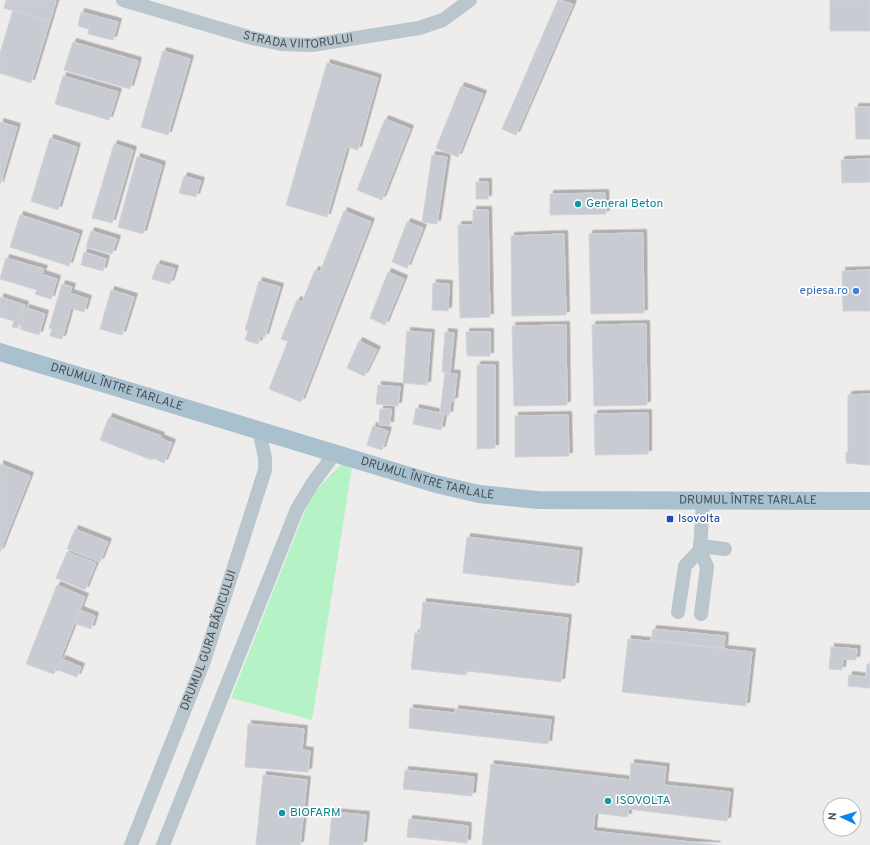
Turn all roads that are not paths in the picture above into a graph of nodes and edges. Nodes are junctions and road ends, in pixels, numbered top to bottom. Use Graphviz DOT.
graph roads {
  1 [pos="123,0"];
  2 [pos="470,0"];
  3 [pos="0,352"];
  4 [pos="259,430"];
  5 [pos="335,453"];
  6 [pos="703,501"];
  7 [pos="870,501"];
  8 [pos="700,548"];
  9 [pos="725,548"];
  10 [pos="678,612"];
  11 [pos="701,614"];
  12 [pos="131,845"];
  13 [pos="163,845"];
  1 -- 2 [label="street, STRADA VIITORULUI"];
  3 -- 4 [label="main road, DRUMUL ÎNTRE TARLALE"];
  4 -- 5 [label="main road, DRUMUL ÎNTRE TARLALE"];
  4 -- 12 [label="street, DRUMUL GURA BĂDICULUI"];
  5 -- 6 [label="main road, DRUMUL ÎNTRE TARLALE"];
  5 -- 13 [label="street"];
  6 -- 7 [label="main road, DRUMUL ÎNTRE TARLALE"];
  6 -- 8 [label="street"];
  8 -- 9 [label="street"];
  8 -- 10 [label="street"];
  8 -- 11 [label="street"];
}
